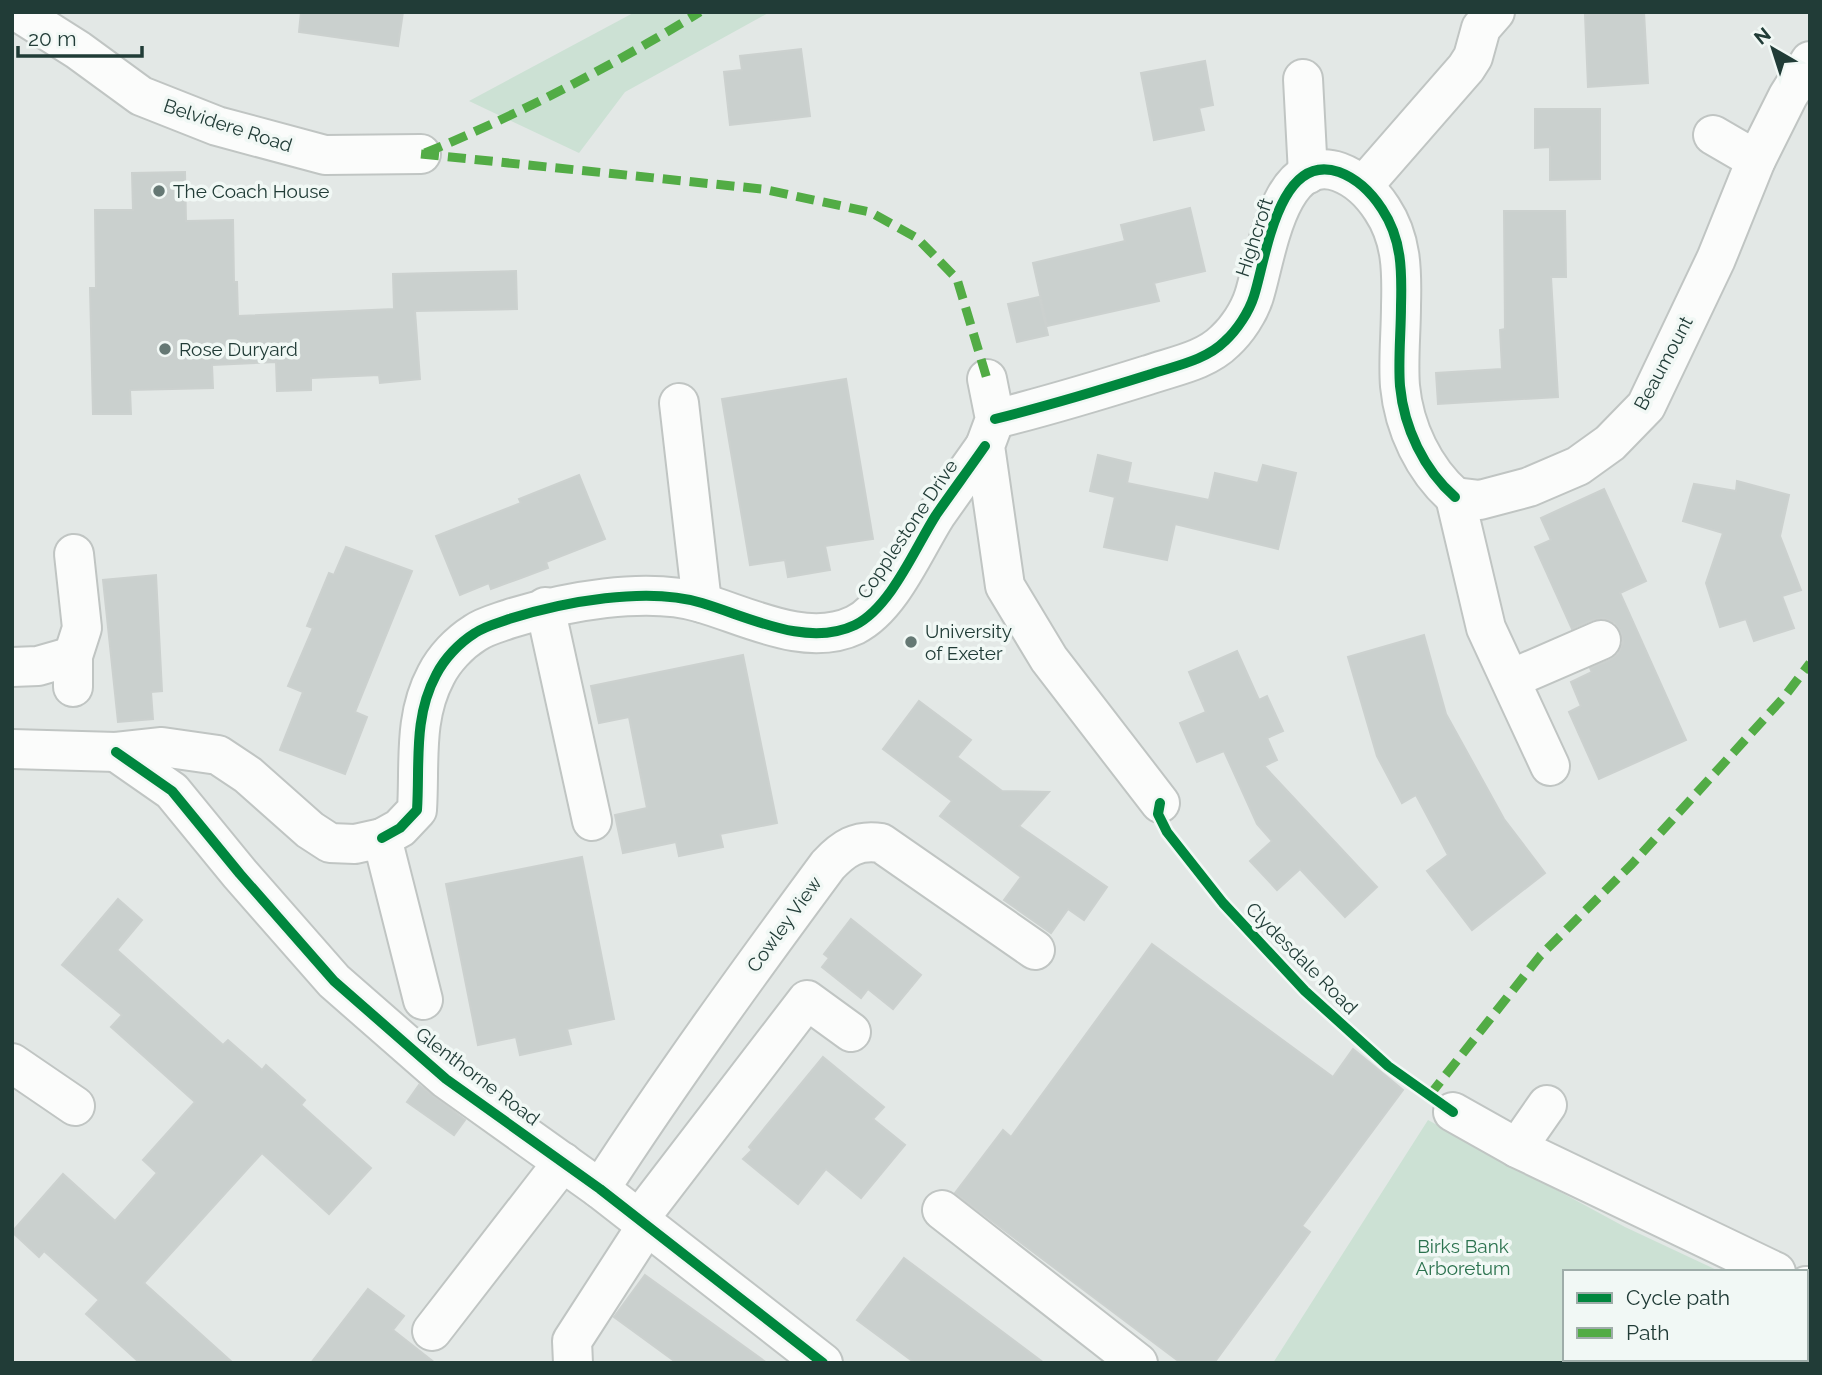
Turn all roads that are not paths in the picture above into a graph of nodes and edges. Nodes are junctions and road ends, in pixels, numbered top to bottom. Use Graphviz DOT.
graph roads {
  1 [pos="18,12"];
  2 [pos="1494,12"];
  3 [pos="1810,61"];
  4 [pos="1303,79"];
  5 [pos="1713,135"];
  6 [pos="421,154"];
  7 [pos="1756,160"];
  8 [pos="1308,174"];
  9 [pos="1363,186"];
  10 [pos="987,379"];
  11 [pos="679,403"];
  12 [pos="990,432"];
  13 [pos="1455,497"];
  14 [pos="74,554"];
  15 [pos="702,603"];
  16 [pos="545,607"];
  17 [pos="1601,639"];
  18 [pos="12,667"];
  19 [pos="1511,679"];
  20 [pos="12,749"];
  21 [pos="116,752"];
  22 [pos="1550,766"];
  23 [pos="1160,803"];
  24 [pos="592,821"];
  25 [pos="382,838"];
  26 [pos="1035,950"];
  27 [pos="423,1000"];
  28 [pos="850,1032"];
  29 [pos="12,1063"];
  30 [pos="1547,1105"];
  31 [pos="75,1106"];
  32 [pos="1453,1112"];
  33 [pos="1517,1148"];
  34 [pos="563,1162"];
  35 [pos="600,1189"];
  36 [pos="942,1210"];
  37 [pos="643,1222"];
  38 [pos="1772,1270"];
  39 [pos="432,1331"];
  40 [pos="573,1363"];
  41 [pos="823,1363"];
  42 [pos="1138,1363"];
  1 -- 6 [label="street, Belvidere Road"];
  2 -- 9 [label="street"];
  3 -- 7 [label="street, Beaumount"];
  4 -- 8 [label="street"];
  5 -- 7 [label="street"];
  7 -- 13 [label="street, Beaumount"];
  8 -- 9 [label="street"];
  8 -- 12 [label="street, Highcroft"];
  9 -- 13 [label="street"];
  10 -- 12 [label="street"];
  11 -- 15 [label="street"];
  12 -- 15 [label="street, Copplestone Drive"];
  12 -- 23 [label="street"];
  13 -- 19 [label="street"];
  14 -- 18 [label="street"];
  15 -- 16 [label="street, Copplestone Drive"];
  16 -- 24 [label="street"];
  16 -- 25 [label="street, Copplestone Drive"];
  17 -- 19 [label="street"];
  19 -- 22 [label="street"];
  20 -- 21 [label="street, Copplestone Drive"];
  21 -- 25 [label="street, Copplestone Drive"];
  21 -- 34 [label="street, Glenthorne Road"];
  25 -- 27 [label="street"];
  26 -- 35 [label="street, Cowley View"];
  28 -- 37 [label="street"];
  29 -- 31 [label="street"];
  30 -- 33 [label="street"];
  32 -- 33 [label="street"];
  33 -- 38 [label="street"];
  34 -- 35 [label="street, Glenthorne Road"];
  34 -- 39 [label="street"];
  35 -- 37 [label="street, Glenthorne Road"];
  36 -- 42 [label="street"];
  37 -- 40 [label="street"];
  37 -- 41 [label="street, Glenthorne Road"];
}
